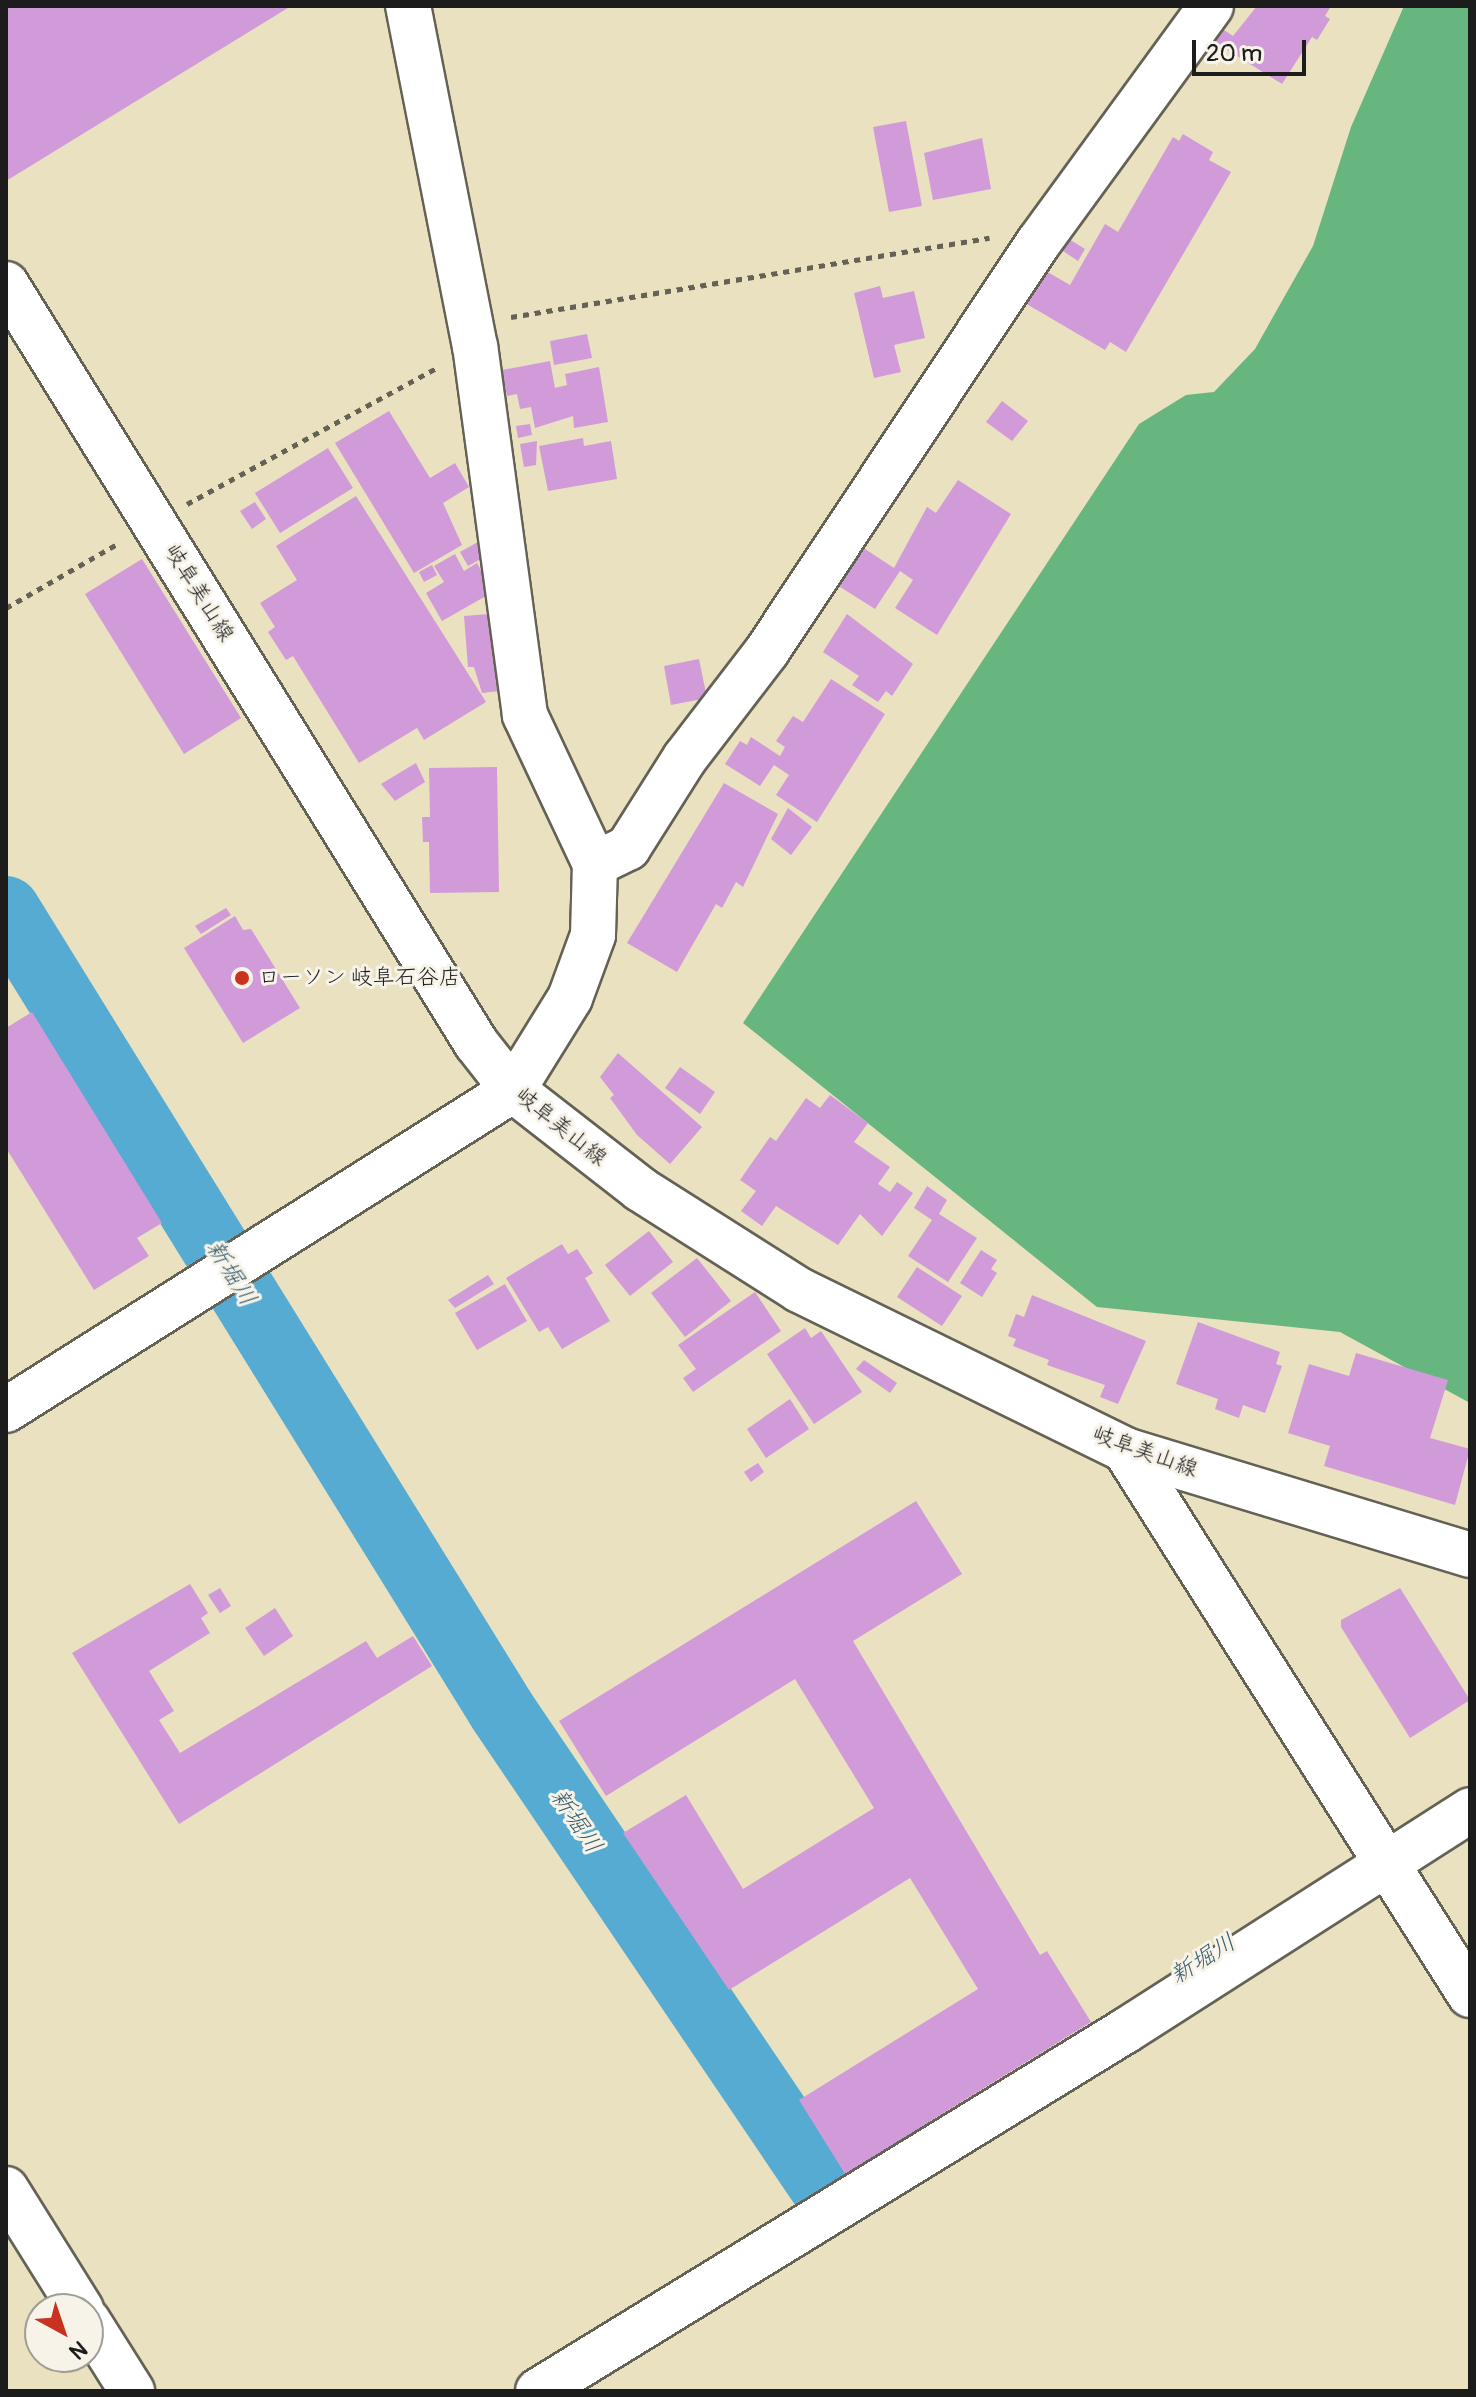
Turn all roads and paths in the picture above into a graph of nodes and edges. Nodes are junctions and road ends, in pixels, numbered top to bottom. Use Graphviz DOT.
graph roads {
  1 [pos="408,6"];
  2 [pos="1211,6"];
  3 [pos="1039,242"];
  4 [pos="6,284"];
  5 [pos="473,336"];
  6 [pos="155,522"];
  7 [pos="6,608"];
  8 [pos="595,864"];
  9 [pos="513,1090"];
  10 [pos="6,1410"];
  11 [pos="1125,1450"];
  12 [pos="1470,1555"];
  13 [pos="1470,1810"];
  14 [pos="1388,1866"];
  15 [pos="1470,1995"];
  16 [pos="6,2189"];
  17 [pos="71,2293"];
  18 [pos="104,2346"];
  19 [pos="132,2391"];
  20 [pos="538,2391"];
  1 -- 5 [label="street"];
  2 -- 3 [label="street"];
  3 -- 5 [label="path"];
  3 -- 8 [label="street"];
  4 -- 6 [label="street, 岐阜美山線"];
  5 -- 6 [label="path"];
  5 -- 8 [label="street"];
  6 -- 7 [label="path"];
  6 -- 9 [label="street, 岐阜美山線"];
  8 -- 9 [label="street"];
  9 -- 10 [label="street"];
  9 -- 11 [label="street, 岐阜美山線"];
  11 -- 12 [label="street, 岐阜美山線"];
  11 -- 14 [label="street"];
  13 -- 14 [label="street"];
  14 -- 15 [label="street"];
  14 -- 20 [label="street"];
  16 -- 17 [label="street"];
  18 -- 19 [label="street"];
}
